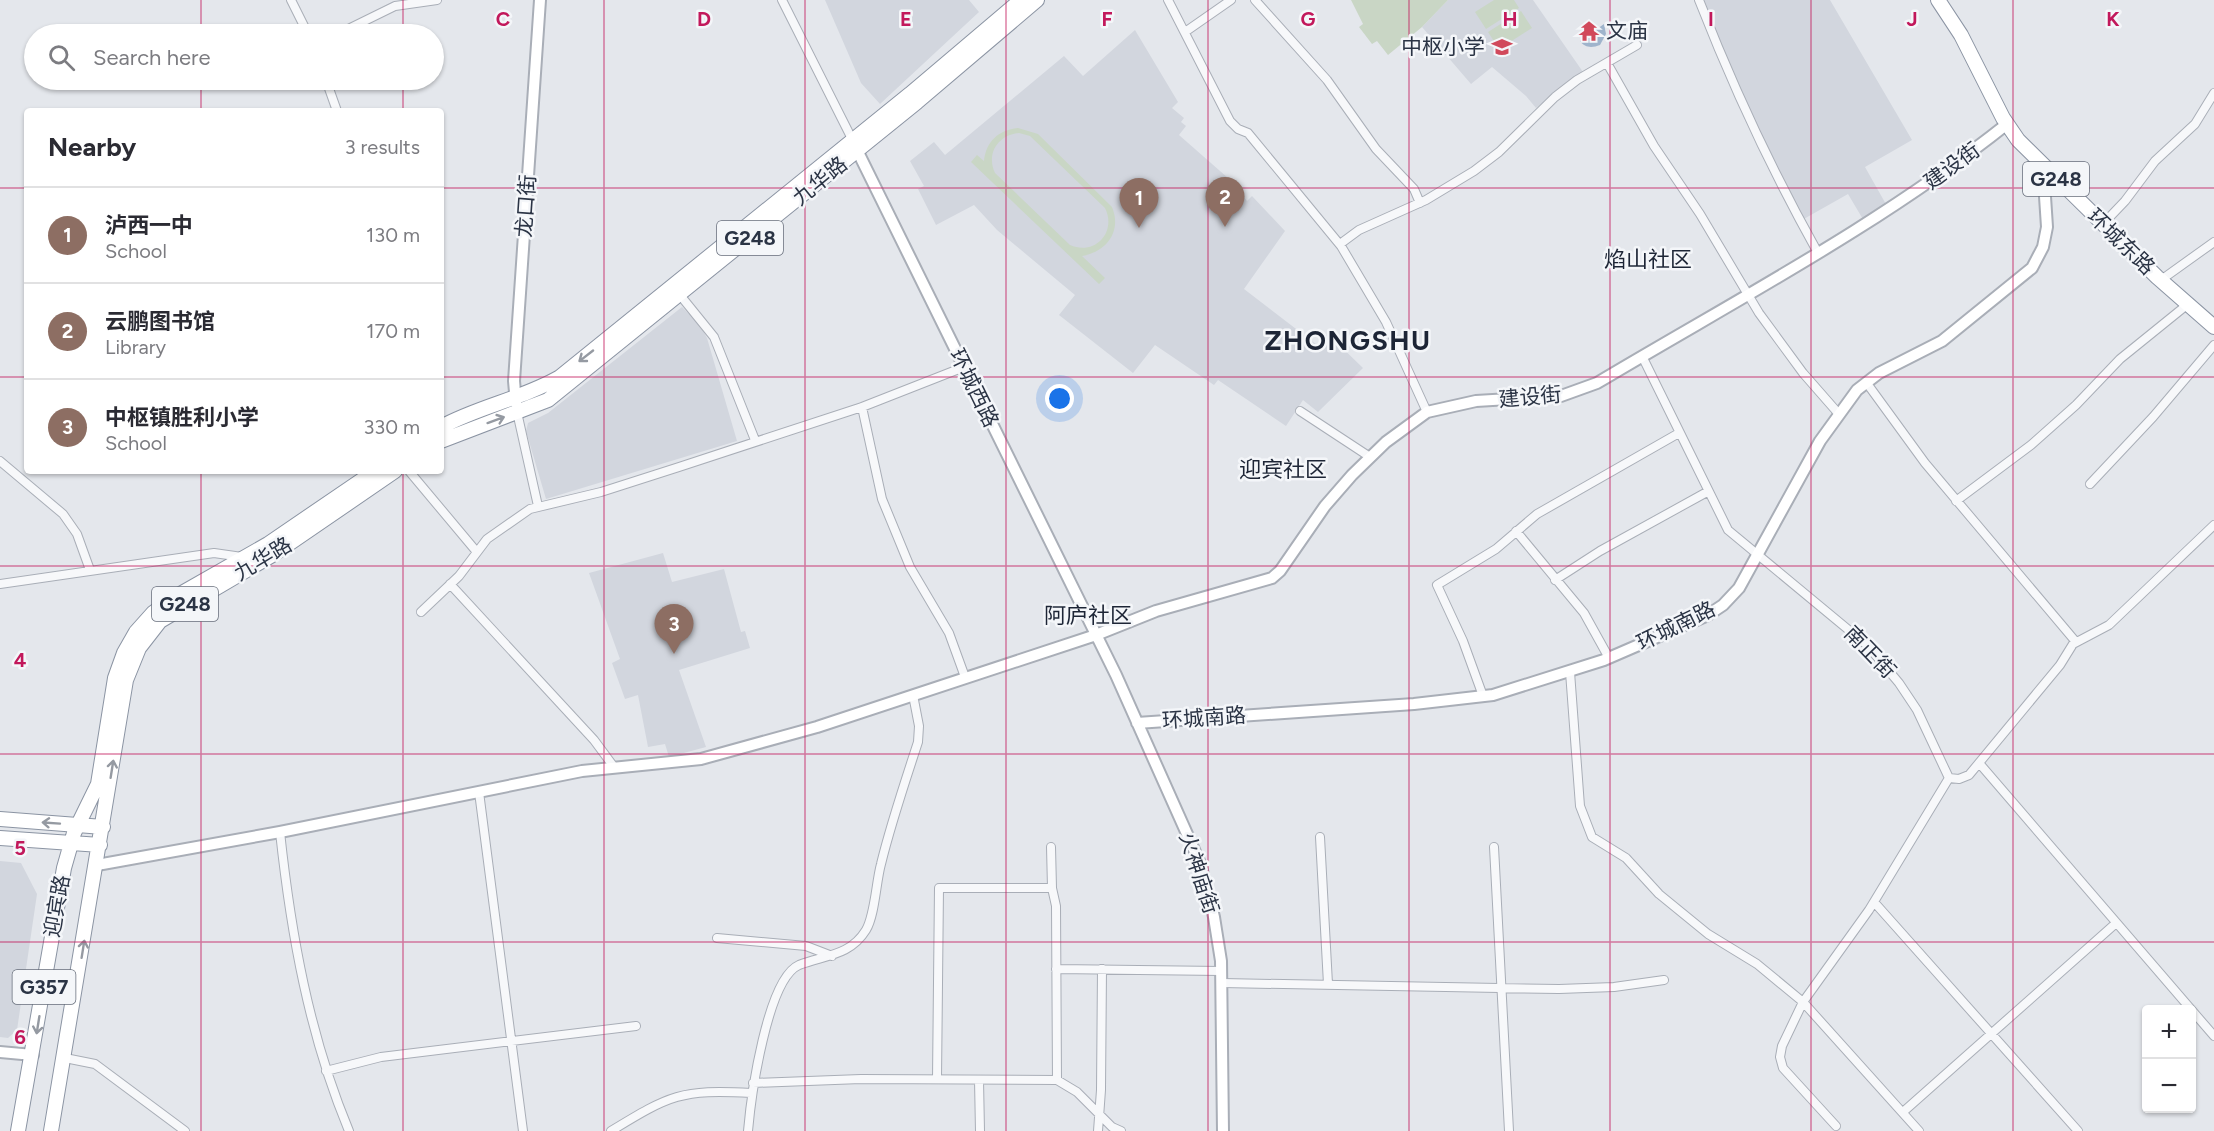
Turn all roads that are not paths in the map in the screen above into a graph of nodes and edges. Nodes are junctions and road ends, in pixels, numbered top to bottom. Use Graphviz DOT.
graph roads {
  1 [pos="291,0"];
  2 [pos="437,0"];
  3 [pos="540,0"];
  4 [pos="782,0"];
  5 [pos="1021,0"];
  6 [pos="1037,0"];
  7 [pos="1168,0"];
  8 [pos="1175,0"];
  9 [pos="1231,0"];
  10 [pos="1255,0"];
  11 [pos="1699,0"];
  12 [pos="1938,0"];
  13 [pos="403,2"];
  14 [pos="1178,16"];
  15 [pos="303,24"];
  16 [pos="356,24"];
  17 [pos="1185,32"];
  18 [pos="1637,45"];
  19 [pos="1607,63"];
  20 [pos="330,90"];
  21 [pos="2214,93"];
  22 [pos="337,108"];
  23 [pos="2007,124"];
  24 [pos="855,146"];
  25 [pos="2043,166"];
  26 [pos="1420,203"];
  27 [pos="2103,224"];
  28 [pos="2214,242"];
  29 [pos="1340,244"];
  30 [pos="1818,253"];
  31 [pos="2161,280"];
  32 [pos="1747,294"];
  33 [pos="680,295"];
  34 [pos="2188,304"];
  35 [pos="2214,327"];
  36 [pos="2214,345"];
  37 [pos="1642,356"];
  38 [pos="964,367"];
  39 [pos="1866,382"];
  40 [pos="516,397"];
  41 [pos="862,406"];
  42 [pos="1300,411"];
  43 [pos="517,412"];
  44 [pos="1427,412"];
  45 [pos="1838,413"];
  46 [pos="444,425"];
  47 [pos="1679,433"];
  48 [pos="444,440"];
  49 [pos="755,440"];
  50 [pos="1370,457"];
  51 [pos="0,461"];
  52 [pos="370,474"];
  53 [pos="390,474"];
  54 [pos="412,474"];
  55 [pos="2090,484"];
  56 [pos="1707,492"];
  57 [pos="1956,501"];
  58 [pos="538,506"];
  59 [pos="2214,525"];
  60 [pos="1516,531"];
  61 [pos="476,551"];
  62 [pos="1758,553"];
  63 [pos="245,557"];
  64 [pos="90,570"];
  65 [pos="1555,580"];
  66 [pos="0,584"];
  67 [pos="450,584"];
  68 [pos="421,612"];
  69 [pos="1096,634"];
  70 [pos="2076,642"];
  71 [pos="1609,658"];
  72 [pos="1570,672"];
  73 [pos="965,677"];
  74 [pos="913,695"];
  75 [pos="1483,696"];
  76 [pos="1137,723"];
  77 [pos="1979,763"];
  78 [pos="614,767"];
  79 [pos="1949,778"];
  80 [pos="479,792"];
  81 [pos="0,819"];
  82 [pos="78,825"];
  83 [pos="103,827"];
  84 [pos="280,832"];
  85 [pos="1320,837"];
  86 [pos="0,838"];
  87 [pos="70,843"];
  88 [pos="100,845"];
  89 [pos="1051,847"];
  90 [pos="1494,847"];
  91 [pos="96,865"];
  92 [pos="1052,888"];
  93 [pos="1874,902"];
  94 [pos="2115,924"];
  95 [pos="717,938"];
  96 [pos="832,956"];
  97 [pos="1056,969"];
  98 [pos="1102,969"];
  99 [pos="1222,977"];
  100 [pos="1664,980"];
  101 [pos="1328,984"];
  102 [pos="1500,986"];
  103 [pos="1803,1002"];
  104 [pos="636,1026"];
  105 [pos="1991,1034"];
  106 [pos="2214,1036"];
  107 [pos="512,1040"];
  108 [pos="0,1052"];
  109 [pos="33,1055"];
  110 [pos="65,1058"];
  111 [pos="326,1071"];
  112 [pos="937,1079"];
  113 [pos="980,1080"];
  114 [pos="1057,1080"];
  115 [pos="753,1083"];
  116 [pos="751,1093"];
  117 [pos="1903,1112"];
  118 [pos="1099,1113"];
  119 [pos="1836,1126"];
  120 [pos="18,1131"];
  121 [pos="51,1131"];
  122 [pos="185,1131"];
  123 [pos="349,1131"];
  124 [pos="523,1131"];
  125 [pos="611,1131"];
  126 [pos="748,1131"];
  127 [pos="980,1131"];
  128 [pos="1098,1131"];
  129 [pos="1121,1131"];
  130 [pos="1223,1131"];
  131 [pos="1509,1131"];
  132 [pos="1919,1131"];
  133 [pos="2078,1131"];
  1 -- 15 [label="street"];
  2 -- 13 [label="street"];
  3 -- 40 [label="street, 龙口街"];
  4 -- 24 [label="street"];
  5 -- 24 [label="highway, 九华路 / G248"];
  6 -- 24 [label="highway, 九华路 / G248"];
  7 -- 14 [label="street"];
  8 -- 14 [label="street"];
  9 -- 17 [label="street"];
  10 -- 26 [label="street"];
  11 -- 30 [label="street"];
  12 -- 23 [label="highway, 环城东路 / G248"];
  13 -- 16 [label="street"];
  14 -- 17 [label="street"];
  17 -- 29 [label="street"];
  18 -- 19 [label="street"];
  19 -- 26 [label="street"];
  19 -- 32 [label="street"];
  20 -- 22 [label="street"];
  21 -- 27 [label="street"];
  23 -- 25 [label="highway, 环城东路 / G248"];
  23 -- 30 [label="street, 建设街"];
  24 -- 33 [label="highway, 九华路 / G248"];
  24 -- 38 [label="street, 环城西路"];
  24 -- 40 [label="highway, 九华路 / G248, one-way"];
  25 -- 27 [label="highway, 环城东路 / G248"];
  25 -- 39 [label="street, 环城南路"];
  26 -- 29 [label="street"];
  27 -- 31 [label="highway, 环城东路 / G248"];
  28 -- 31 [label="street"];
  29 -- 44 [label="street"];
  30 -- 32 [label="street, 建设街"];
  31 -- 34 [label="highway, 环城东路 / G248"];
  32 -- 37 [label="street, 建设街"];
  32 -- 45 [label="street"];
  33 -- 43 [label="highway, 九华路 / G248"];
  33 -- 49 [label="street"];
  34 -- 35 [label="highway, 环城东路 / G248"];
  34 -- 57 [label="street"];
  36 -- 55 [label="street"];
  37 -- 44 [label="street, 建设街"];
  37 -- 47 [label="street, 南正街"];
  38 -- 41 [label="street"];
  38 -- 69 [label="street, 环城西路"];
  39 -- 45 [label="street, 环城南路"];
  39 -- 57 [label="street"];
  40 -- 43 [label="street, 龙口街"];
  40 -- 46 [label="highway, 九华路 / G248"];
  41 -- 49 [label="street"];
  41 -- 73 [label="street"];
  42 -- 50 [label="street"];
  48 -- 43 [label="highway, 九华路 / G248, one-way"];
  43 -- 58 [label="street"];
  44 -- 50 [label="street, 建设街"];
  45 -- 62 [label="street, 环城南路"];
  47 -- 56 [label="street, 南正街"];
  47 -- 60 [label="street"];
  49 -- 58 [label="street"];
  50 -- 69 [label="street, 建设街"];
  51 -- 64 [label="street"];
  52 -- 63 [label="highway, 九华路 / G248"];
  83 -- 53 [label="highway, 九华路 / G248, one-way"];
  54 -- 61 [label="street"];
  56 -- 62 [label="street, 南正街"];
  56 -- 65 [label="street"];
  57 -- 70 [label="street"];
  58 -- 61 [label="street"];
  59 -- 70 [label="street"];
  60 -- 65 [label="street"];
  60 -- 75 [label="street"];
  61 -- 67 [label="street"];
  62 -- 71 [label="street, 环城南路"];
  62 -- 79 [label="street, 南正街"];
  63 -- 64 [label="street"];
  63 -- 82 [label="highway, 九华路 / G248"];
  64 -- 66 [label="street"];
  65 -- 71 [label="street"];
  67 -- 68 [label="street"];
  67 -- 78 [label="street"];
  69 -- 73 [label="street, 建设街"];
  69 -- 76 [label="street, 火神庙街"];
  70 -- 77 [label="street"];
  71 -- 72 [label="street, 环城南路"];
  72 -- 75 [label="street, 环城南路"];
  72 -- 103 [label="street"];
  73 -- 74 [label="street, 建设街"];
  74 -- 78 [label="street, 建设街"];
  74 -- 96 [label="street"];
  75 -- 76 [label="street, 环城南路"];
  76 -- 99 [label="street, 火神庙街"];
  77 -- 79 [label="street"];
  77 -- 94 [label="street"];
  78 -- 80 [label="street, 建设街"];
  79 -- 93 [label="street"];
  80 -- 84 [label="street, 建设街"];
  80 -- 107 [label="street"];
  82 -- 81 [label="highway, one-way"];
  82 -- 83 [label="highway"];
  82 -- 87 [label="highway, 迎宾路 / G248"];
  83 -- 88 [label="highway, 迎宾路 / G248"];
  84 -- 91 [label="street, 建设街"];
  84 -- 111 [label="street"];
  85 -- 101 [label="street"];
  86 -- 87 [label="highway"];
  87 -- 88 [label="highway"];
  87 -- 109 [label="highway, 迎宾路 / G357, one-way"];
  88 -- 91 [label="highway, 迎宾路 / G357"];
  89 -- 92 [label="street"];
  90 -- 102 [label="street"];
  110 -- 91 [label="highway, 迎宾路 / G357, one-way"];
  92 -- 97 [label="street"];
  92 -- 112 [label="street"];
  93 -- 103 [label="street"];
  93 -- 105 [label="street"];
  94 -- 105 [label="street"];
  94 -- 106 [label="street"];
  95 -- 96 [label="street"];
  96 -- 115 [label="street"];
  97 -- 98 [label="street"];
  97 -- 114 [label="street"];
  98 -- 99 [label="street"];
  98 -- 118 [label="street"];
  99 -- 101 [label="street"];
  99 -- 130 [label="street, 火神庙街"];
  100 -- 102 [label="street"];
  101 -- 102 [label="street"];
  102 -- 131 [label="street"];
  103 -- 117 [label="street"];
  103 -- 119 [label="street"];
  104 -- 107 [label="street"];
  105 -- 117 [label="street"];
  105 -- 133 [label="street"];
  107 -- 111 [label="street"];
  107 -- 124 [label="street"];
  108 -- 109 [label="street"];
  109 -- 120 [label="highway, 迎宾路 / G357"];
  110 -- 121 [label="highway, 迎宾路 / G357"];
  110 -- 122 [label="street"];
  111 -- 123 [label="street"];
  112 -- 113 [label="street"];
  112 -- 115 [label="street"];
  113 -- 114 [label="street"];
  113 -- 127 [label="street"];
  114 -- 118 [label="street"];
  115 -- 116 [label="street"];
  116 -- 125 [label="street"];
  116 -- 126 [label="street"];
  117 -- 132 [label="street"];
  118 -- 128 [label="street"];
  118 -- 129 [label="street"];
}
